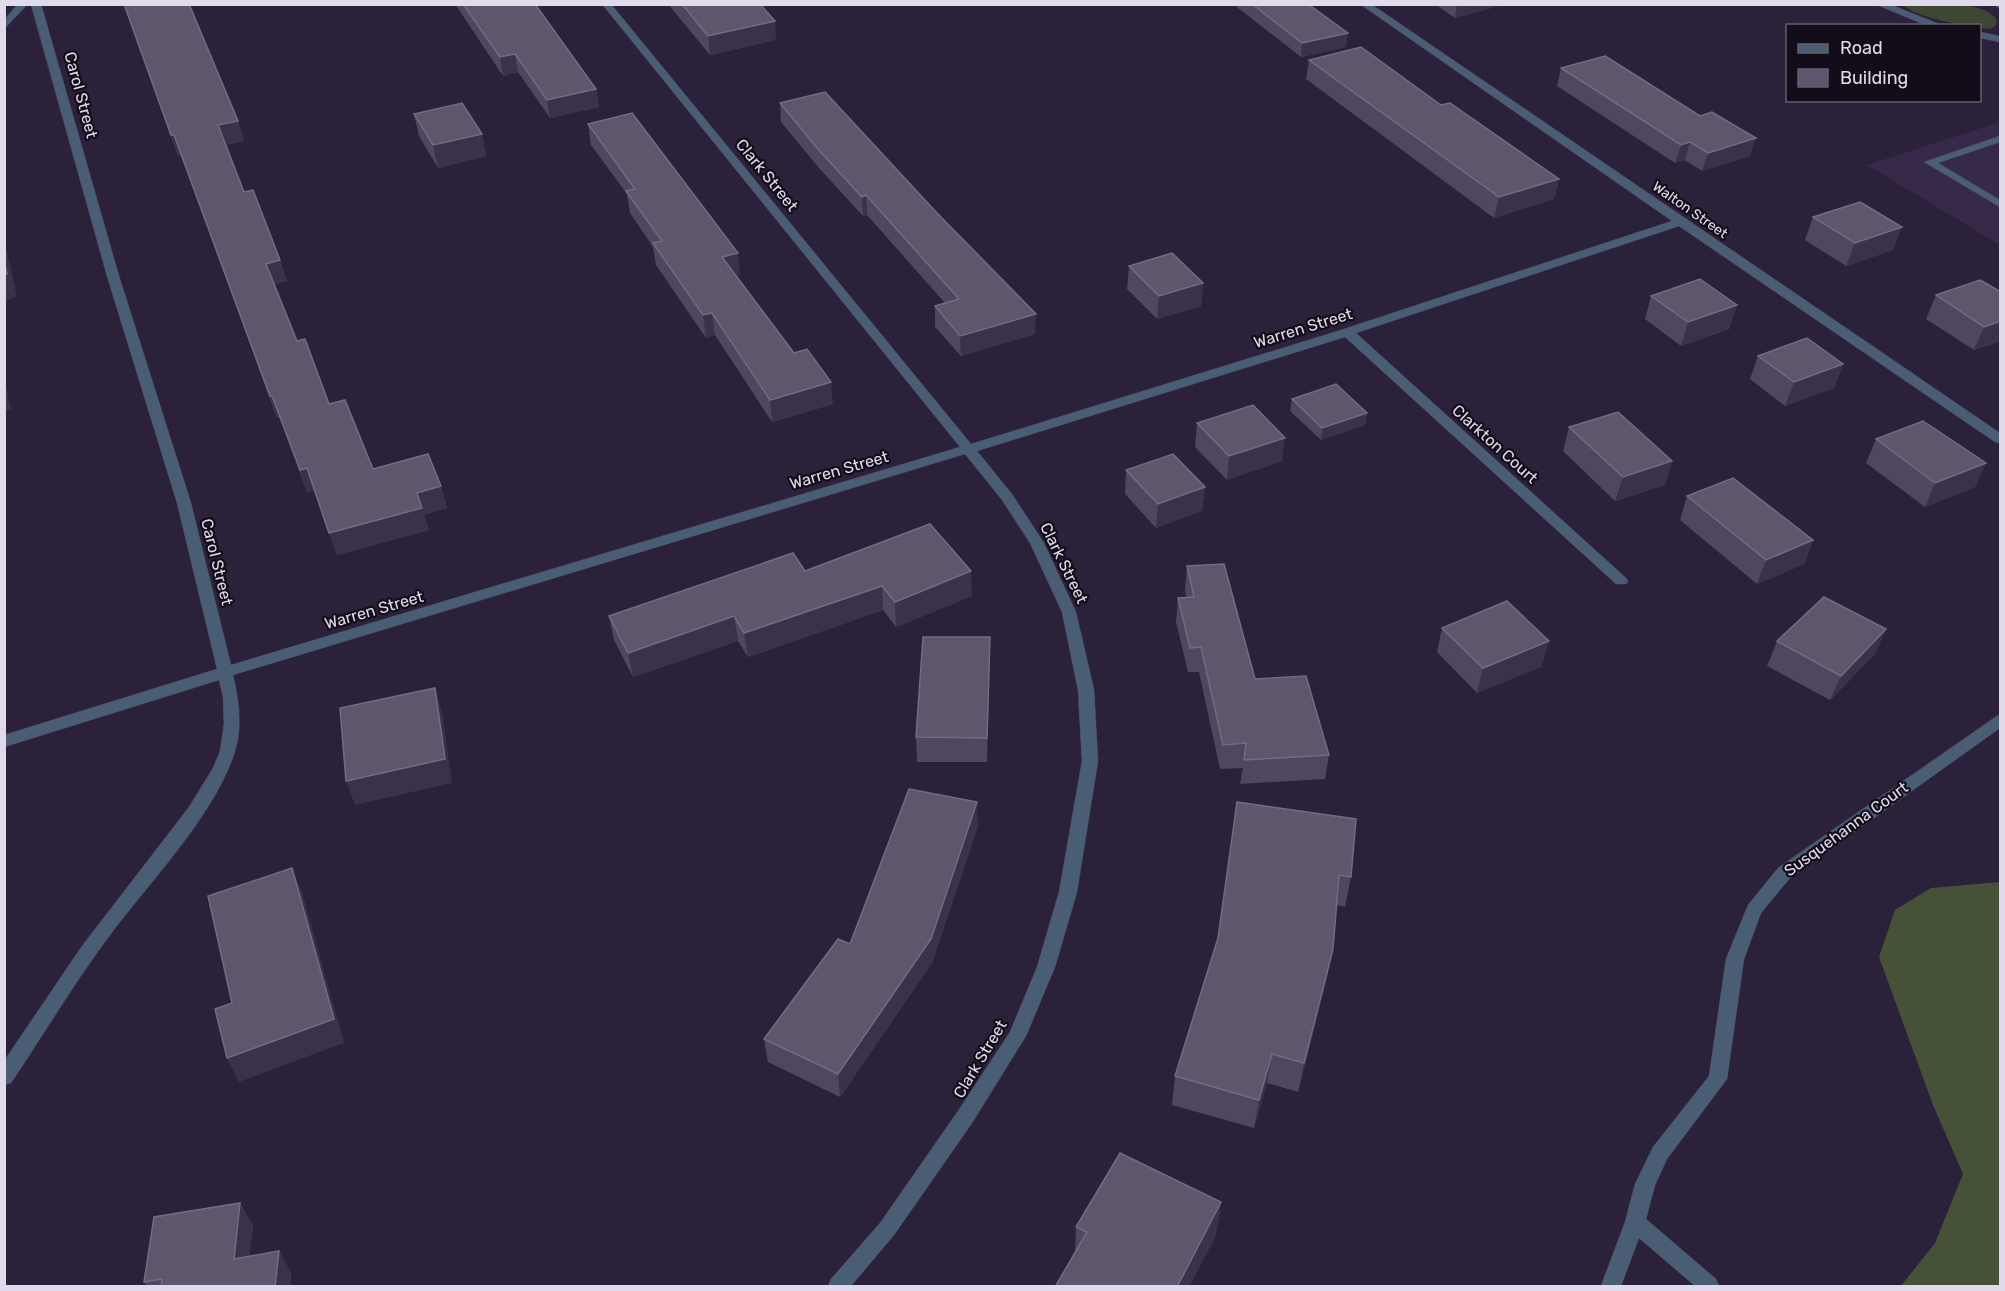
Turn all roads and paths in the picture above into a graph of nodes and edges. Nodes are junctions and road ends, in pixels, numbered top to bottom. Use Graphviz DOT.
graph roads {
  1 [pos="24,4"];
  2 [pos="36,4"];
  3 [pos="606,4"];
  4 [pos="1364,4"];
  5 [pos="1879,4"];
  6 [pos="1934,24"];
  7 [pos="4,26"];
  8 [pos="1981,35"];
  9 [pos="2001,39"];
  10 [pos="2001,139"];
  11 [pos="2001,204"];
  12 [pos="1680,222"];
  13 [pos="1347,332"];
  14 [pos="2001,439"];
  15 [pos="966,449"];
  16 [pos="1621,581"];
  17 [pos="224,671"];
  18 [pos="2001,720"];
  19 [pos="4,741"];
  20 [pos="4,1077"];
  21 [pos="1635,1222"];
  22 [pos="838,1287"];
  23 [pos="1611,1287"];
  24 [pos="1709,1287"];
  1 -- 7 [label="street"];
  2 -- 17 [label="street, Carol Street"];
  3 -- 15 [label="street, Clark Street"];
  4 -- 12 [label="street, Walton Street"];
  5 -- 6 [label="street"];
  8 -- 9 [label="street"];
  10 -- 11 [label="street"];
  12 -- 13 [label="street, Warren Street"];
  12 -- 14 [label="street, Walton Street"];
  13 -- 15 [label="street, Warren Street"];
  13 -- 16 [label="street, Clarkton Court"];
  15 -- 17 [label="street, Warren Street"];
  15 -- 22 [label="street, Clark Street"];
  17 -- 19 [label="street, Warren Street"];
  17 -- 20 [label="street, Carol Street"];
  18 -- 21 [label="street, Susquehanna Court"];
  21 -- 23 [label="street"];
  21 -- 24 [label="street"];
}
